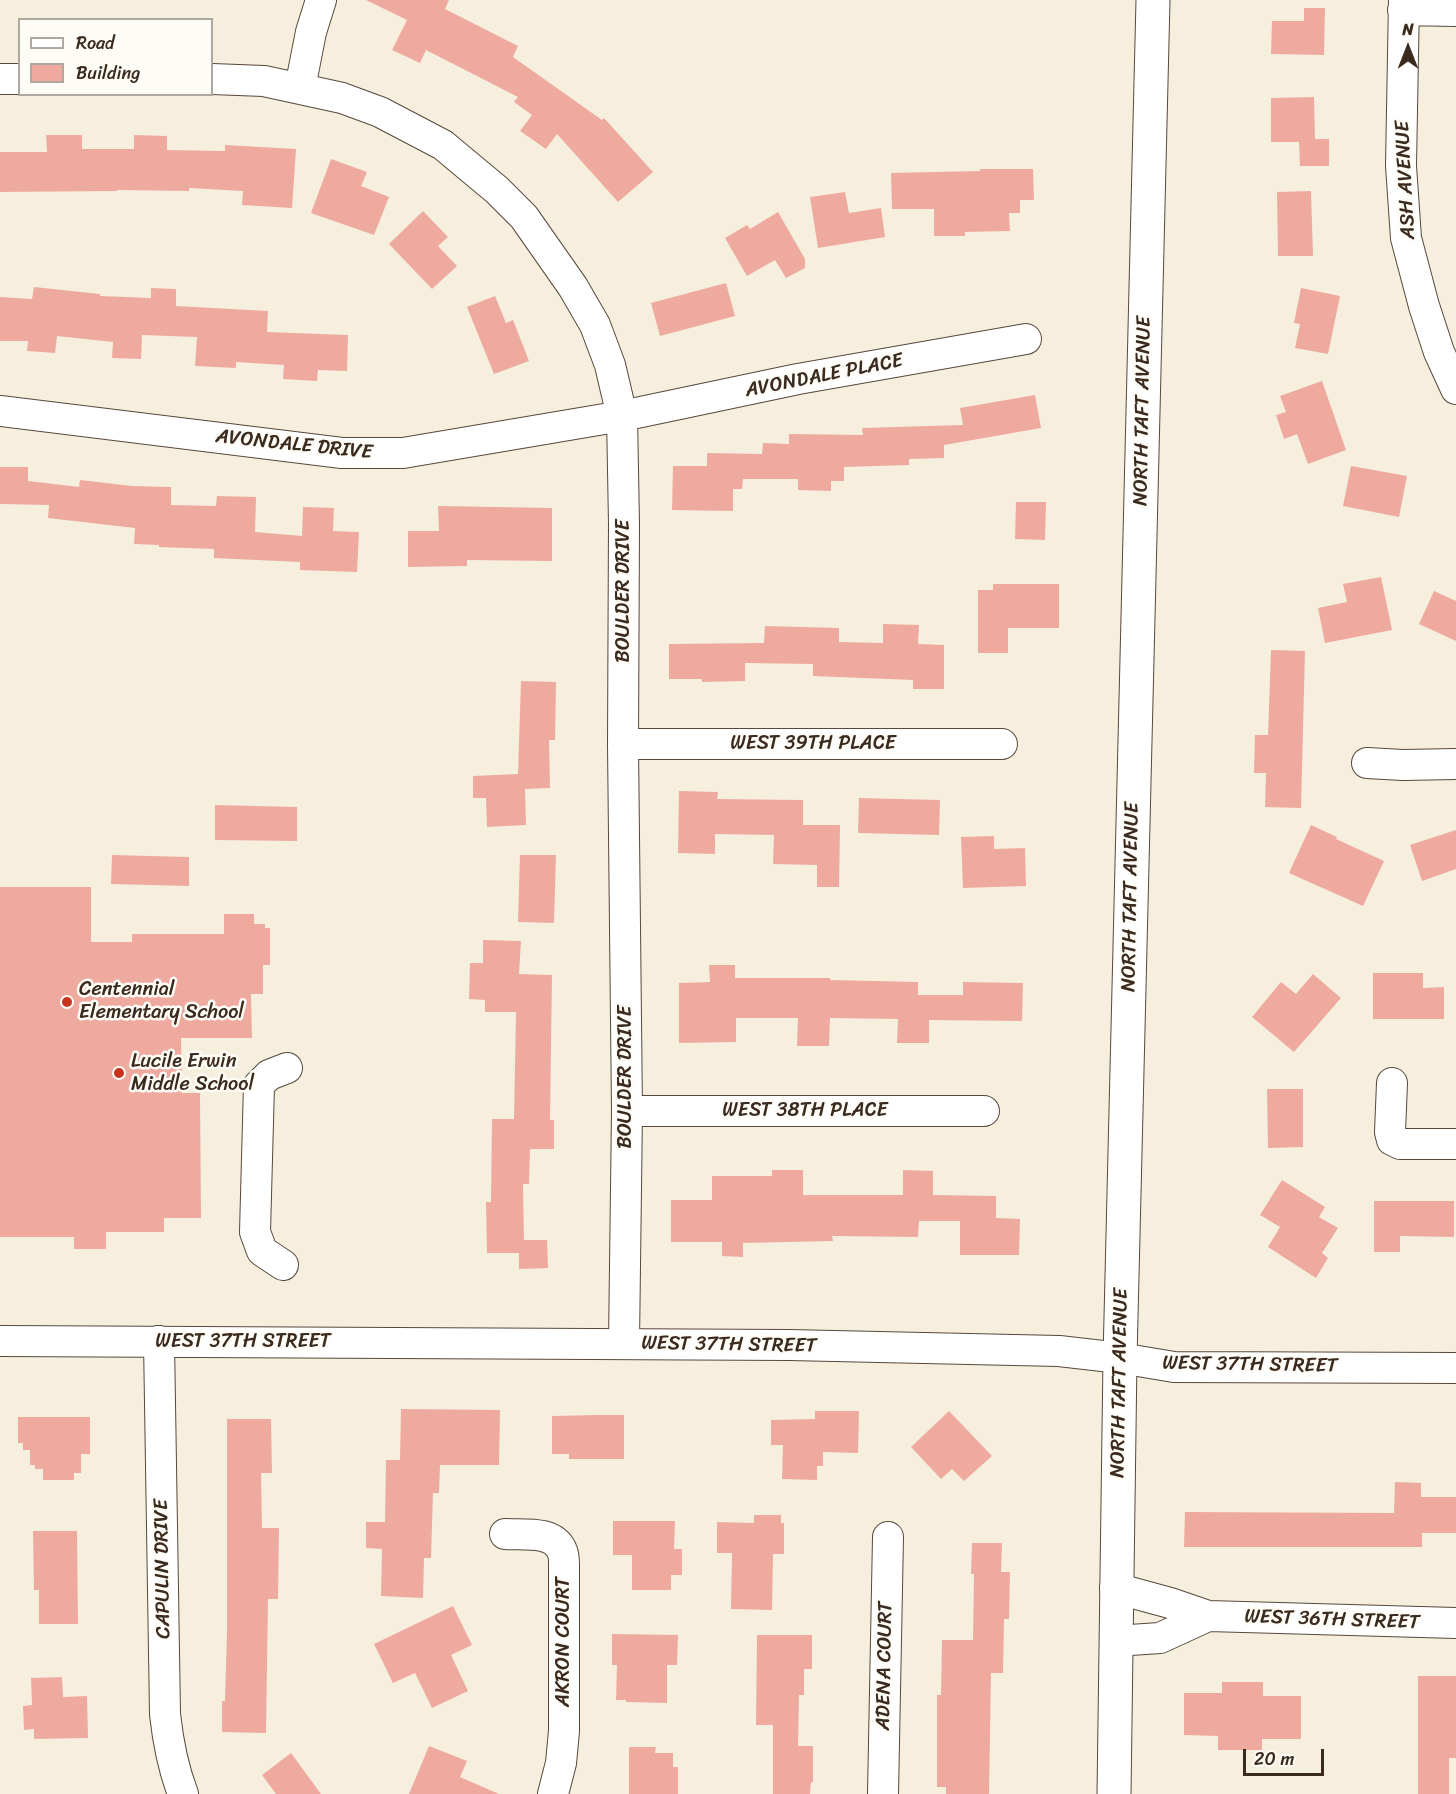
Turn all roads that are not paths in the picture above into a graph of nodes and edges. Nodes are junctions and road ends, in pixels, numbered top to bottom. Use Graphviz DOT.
graph roads {
  1 [pos="321,0"];
  2 [pos="1153,0"];
  3 [pos="1404,5"];
  4 [pos="1456,11"];
  5 [pos="0,79"];
  6 [pos="18,79"];
  7 [pos="213,79"];
  8 [pos="300,88"];
  9 [pos="1026,339"];
  10 [pos="1456,389"];
  11 [pos="0,411"];
  12 [pos="622,416"];
  13 [pos="623,744"];
  14 [pos="1002,744"];
  15 [pos="1367,763"];
  16 [pos="1456,764"];
  17 [pos="287,1068"];
  18 [pos="1392,1083"];
  19 [pos="627,1111"];
  20 [pos="984,1111"];
  21 [pos="1456,1144"];
  22 [pos="283,1265"];
  23 [pos="0,1341"];
  24 [pos="159,1341"];
  25 [pos="624,1343"];
  26 [pos="1120,1358"];
  27 [pos="1456,1368"];
  28 [pos="505,1534"];
  29 [pos="888,1537"];
  30 [pos="1115,1588"];
  31 [pos="1208,1617"];
  32 [pos="1456,1623"];
  33 [pos="1115,1641"];
  34 [pos="183,1794"];
  35 [pos="553,1794"];
  36 [pos="883,1794"];
  37 [pos="1114,1794"];
  1 -- 8 [label="street"];
  2 -- 26 [label="main road, NORTH TAFT AVENUE"];
  3 -- 4 [label="street"];
  3 -- 10 [label="street, ASH AVENUE"];
  5 -- 6 [label="street"];
  7 -- 8 [label="street, BOULDER DRIVE"];
  8 -- 12 [label="street, BOULDER DRIVE"];
  9 -- 12 [label="street, AVONDALE PLACE"];
  11 -- 12 [label="street, AVONDALE DRIVE"];
  12 -- 13 [label="street, BOULDER DRIVE"];
  13 -- 14 [label="street, WEST 39TH PLACE"];
  13 -- 19 [label="street, BOULDER DRIVE"];
  15 -- 16 [label="street"];
  17 -- 22 [label="street"];
  18 -- 21 [label="street"];
  19 -- 20 [label="street, WEST 38TH PLACE"];
  19 -- 25 [label="street, BOULDER DRIVE"];
  23 -- 24 [label="street, WEST 37TH STREET"];
  24 -- 25 [label="street, WEST 37TH STREET"];
  24 -- 34 [label="street, CAPULIN DRIVE"];
  25 -- 26 [label="street, WEST 37TH STREET"];
  26 -- 27 [label="street, WEST 37TH STREET"];
  26 -- 30 [label="main road, NORTH TAFT AVENUE"];
  28 -- 35 [label="street, AKRON COURT"];
  29 -- 36 [label="street, ADENA COURT"];
  30 -- 31 [label="street, WEST 36TH STREET"];
  30 -- 33 [label="main road, NORTH TAFT AVENUE"];
  31 -- 32 [label="street, WEST 36TH STREET"];
  31 -- 33 [label="street, WEST 36TH STREET"];
  33 -- 37 [label="main road, NORTH TAFT AVENUE"];
}
